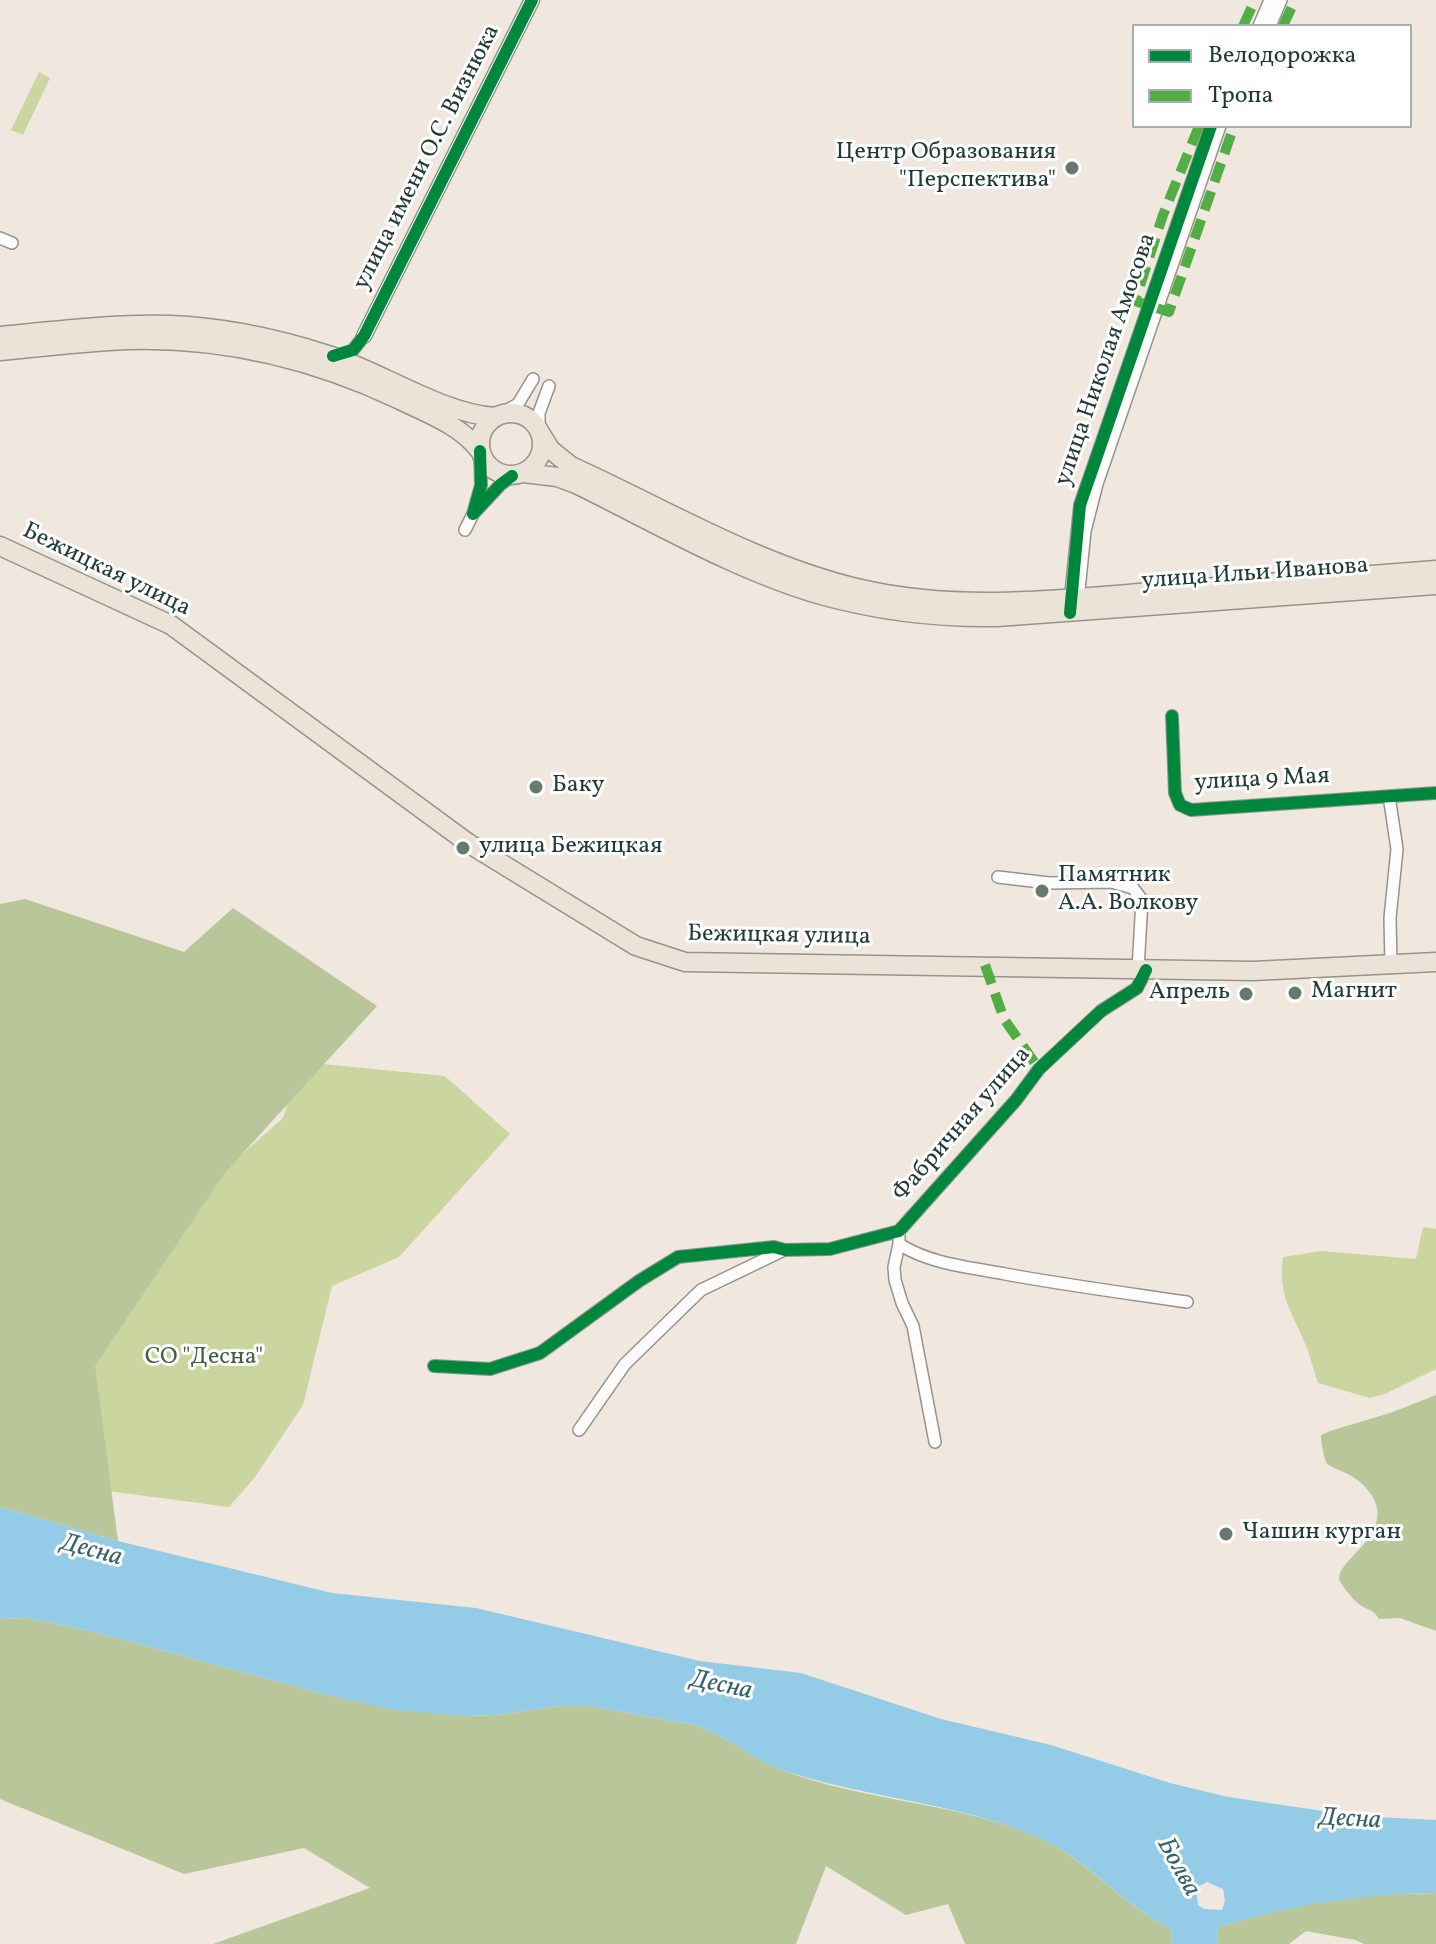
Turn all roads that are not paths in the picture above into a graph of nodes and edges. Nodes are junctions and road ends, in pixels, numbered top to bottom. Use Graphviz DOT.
graph roads {
  1 [pos="532,0"];
  2 [pos="1270,0"];
  3 [pos="1281,0"];
  4 [pos="1260,24"];
  5 [pos="1271,24"];
  6 [pos="1210,128"];
  7 [pos="1219,128"];
  8 [pos="0,336"];
  9 [pos="364,336"];
  10 [pos="0,351"];
  11 [pos="333,356"];
  12 [pos="372,371"];
  13 [pos="533,379"];
  14 [pos="549,386"];
  15 [pos="495,417"];
  16 [pos="539,431"];
  17 [pos="480,451"];
  18 [pos="518,474"];
  19 [pos="473,514"];
  20 [pos="465,530"];
  21 [pos="0,546"];
  22 [pos="1436,570"];
  23 [pos="1436,585"];
  24 [pos="1074,606"];
  25 [pos="1172,716"];
  26 [pos="1436,793"];
  27 [pos="1389,796"];
  28 [pos="998,877"];
  29 [pos="1436,962"];
  30 [pos="1391,965"];
  31 [pos="1142,970"];
  32 [pos="899,1238"];
  33 [pos="785,1250"];
  34 [pos="1187,1302"];
  35 [pos="434,1366"];
  36 [pos="579,1430"];
  37 [pos="935,1442"];
  1 -- 9 [label="street, улица имени О.С. Визнюка"];
  2 -- 4 [label="street"];
  3 -- 5 [label="street"];
  6 -- 24 [label="street, улица Николая Амосова"];
  7 -- 24 [label="street, улица Николая Амосова"];
  8 -- 11 [label="main road"];
  9 -- 11 [label="street"];
  9 -- 12 [label="street"];
  10 -- 17 [label="main road"];
  11 -- 12 [label="main road"];
  12 -- 15 [label="main road"];
  13 -- 15 [label="street"];
  14 -- 16 [label="street"];
  15 -- 16 [label="main road"];
  15 -- 17 [label="main road"];
  16 -- 18 [label="main road"];
  16 -- 24 [label="main road"];
  17 -- 18 [label="main road"];
  17 -- 19 [label="street"];
  18 -- 19 [label="street"];
  18 -- 24 [label="main road"];
  19 -- 20 [label="street"];
  21 -- 31 [label="main road, Бежицкая улица"];
  22 -- 24 [label="main road, улица Ильи Иванова"];
  23 -- 24 [label="main road, улица Ильи Иванова"];
  25 -- 27 [label="street, улица 9 Мая"];
  26 -- 27 [label="street, улица 9 Мая"];
  27 -- 30 [label="street"];
  28 -- 31 [label="street"];
  29 -- 30 [label="main road, Бежицкая улица"];
  30 -- 31 [label="main road, Бежицкая улица"];
  31 -- 32 [label="street, Фабричная улица"];
  32 -- 33 [label="street, Фабричная улица"];
  32 -- 34 [label="street"];
  32 -- 37 [label="street"];
  33 -- 35 [label="street, Фабричная улица"];
  33 -- 36 [label="street, Фабричная улица"];
}
